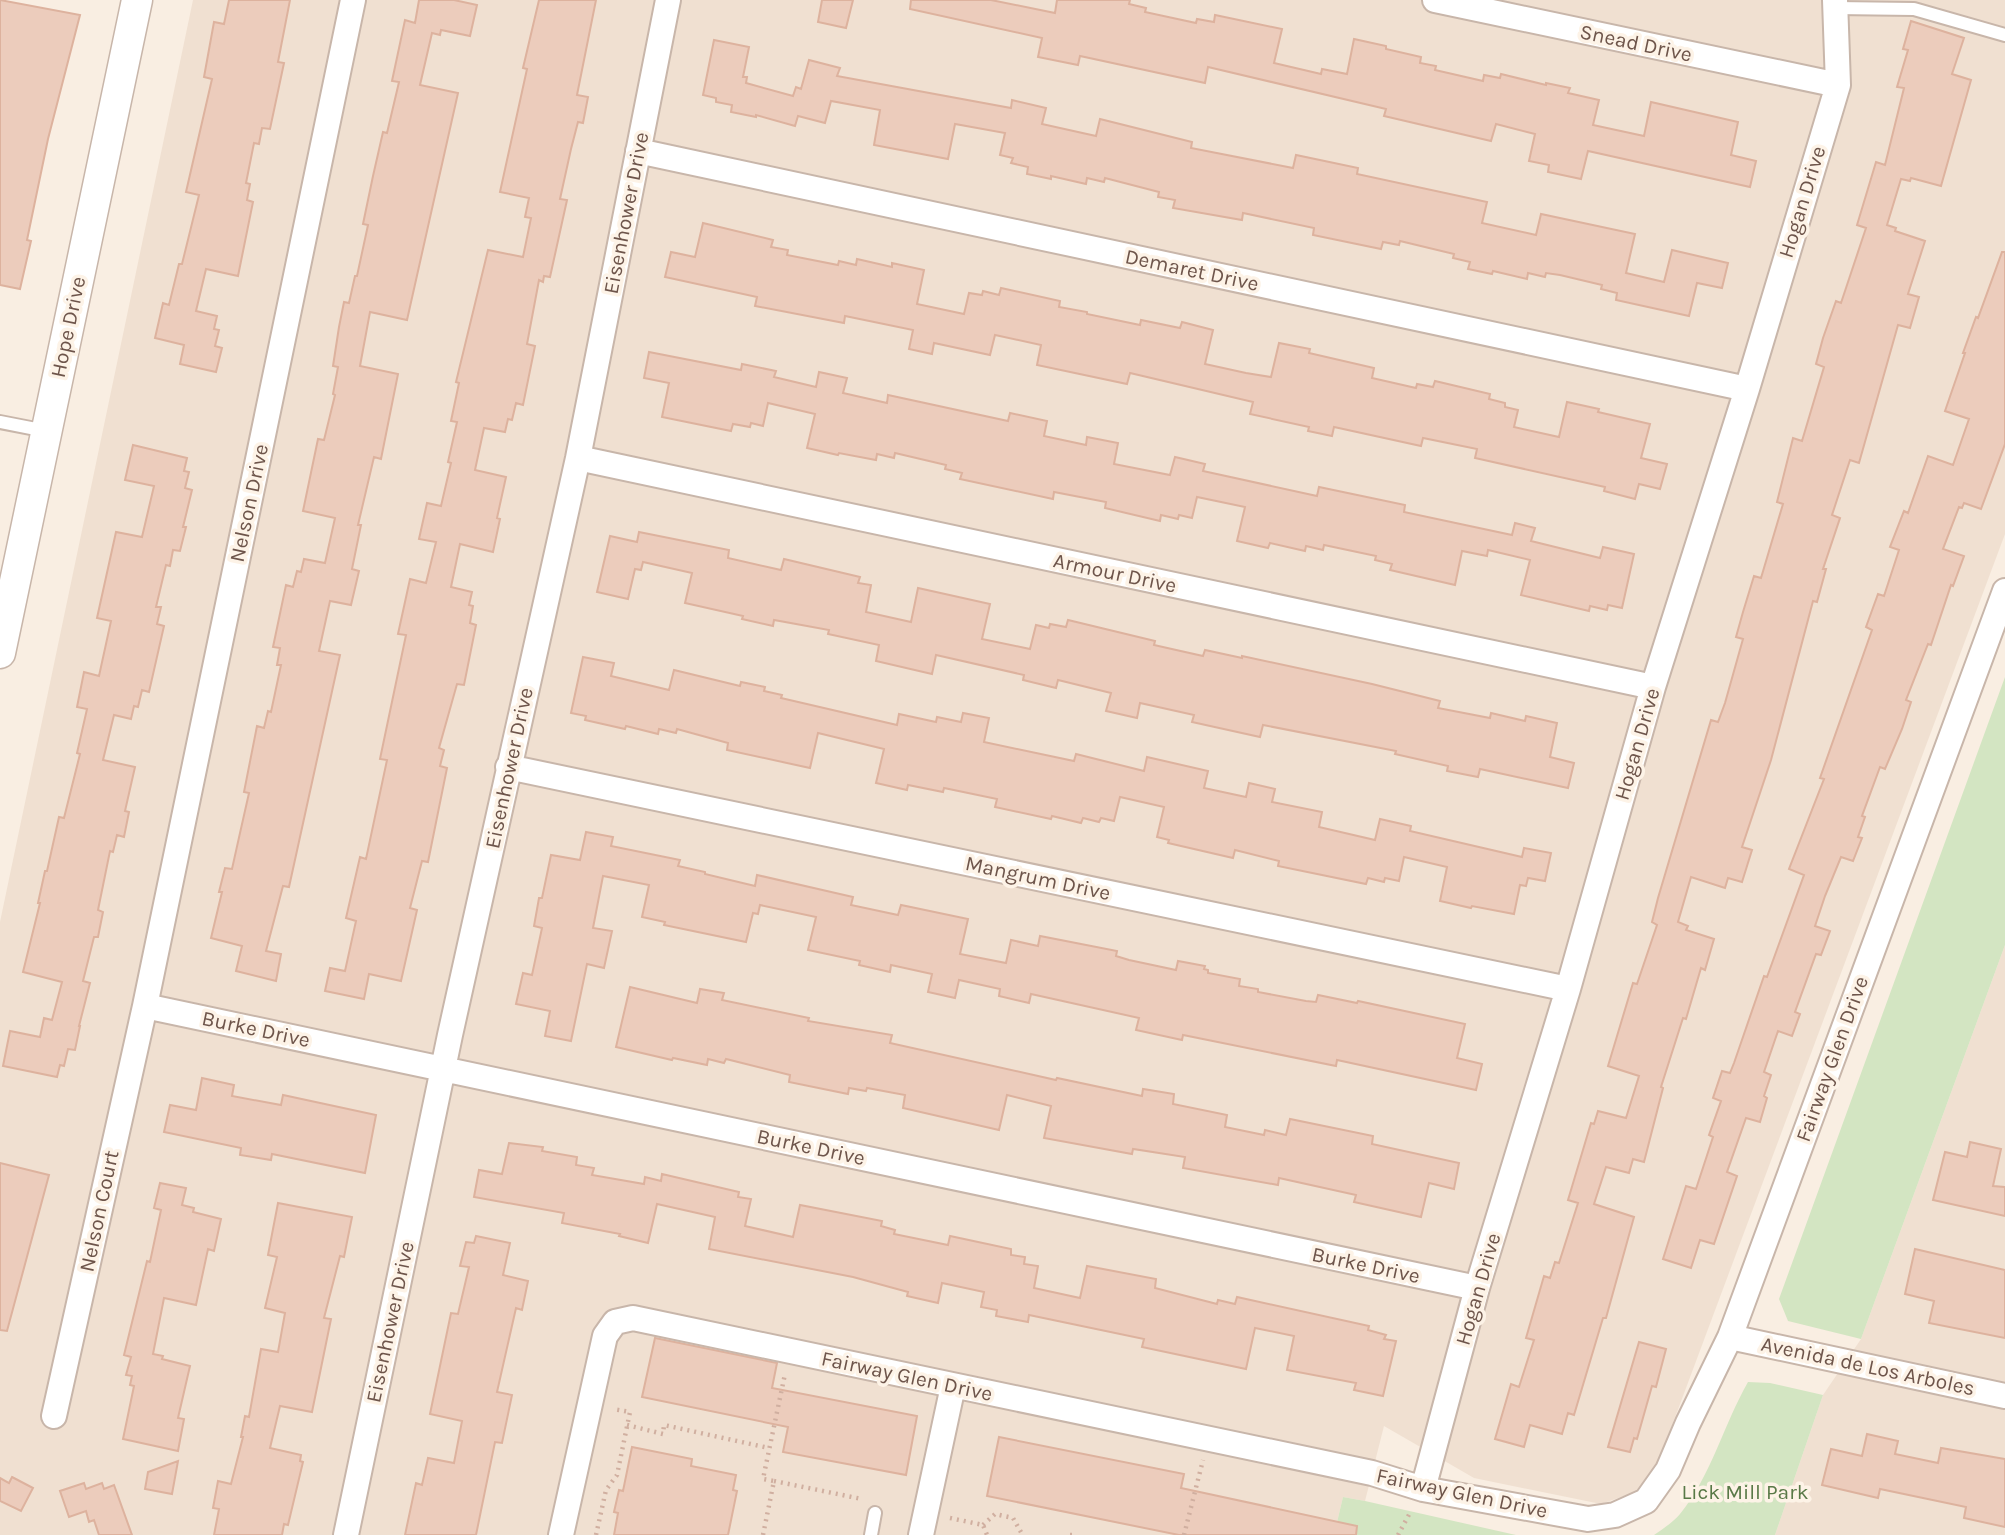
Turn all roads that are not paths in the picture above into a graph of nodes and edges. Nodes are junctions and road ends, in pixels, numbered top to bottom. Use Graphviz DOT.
graph roads {
  1 [pos="137,0"];
  2 [pos="353,0"];
  3 [pos="668,0"];
  4 [pos="1435,0"];
  5 [pos="1835,4"];
  6 [pos="2005,36"];
  7 [pos="1838,85"];
  8 [pos="638,151"];
  9 [pos="1747,389"];
  10 [pos="0,422"];
  11 [pos="46,431"];
  12 [pos="578,458"];
  13 [pos="2005,591"];
  14 [pos="0,653"];
  15 [pos="1653,687"];
  16 [pos="508,767"];
  17 [pos="1568,989"];
  18 [pos="145,1006"];
  19 [pos="443,1068"];
  20 [pos="1477,1288"];
  21 [pos="1730,1337"];
  22 [pos="953,1386"];
  23 [pos="2005,1396"];
  24 [pos="54,1416"];
  25 [pos="1423,1489"];
  26 [pos="875,1513"];
  27 [pos="346,1535"];
  28 [pos="561,1535"];
  29 [pos="870,1535"];
  30 [pos="922,1535"];
  1 -- 11 [label="street, Hope Drive"];
  2 -- 18 [label="street, Nelson Drive"];
  3 -- 8 [label="street, Eisenhower Drive"];
  4 -- 7 [label="street, Snead Drive"];
  5 -- 6 [label="lane"];
  5 -- 7 [label="street, Hogan Drive"];
  7 -- 9 [label="street, Hogan Drive"];
  8 -- 9 [label="street, Demaret Drive"];
  8 -- 12 [label="street, Eisenhower Drive"];
  9 -- 15 [label="street, Hogan Drive"];
  10 -- 11 [label="lane"];
  11 -- 14 [label="street, Hope Drive"];
  12 -- 15 [label="street, Armour Drive"];
  12 -- 16 [label="street, Eisenhower Drive"];
  13 -- 21 [label="street, Fairway Glen Drive"];
  15 -- 17 [label="street, Hogan Drive"];
  16 -- 17 [label="street, Mangrum Drive"];
  16 -- 19 [label="street, Eisenhower Drive"];
  17 -- 20 [label="street, Hogan Drive"];
  18 -- 19 [label="street, Burke Drive"];
  18 -- 24 [label="street, Nelson Court"];
  19 -- 20 [label="street, Burke Drive"];
  19 -- 27 [label="street, Eisenhower Drive"];
  20 -- 25 [label="street, Hogan Drive"];
  21 -- 23 [label="street, Avenida de Los Arboles"];
  21 -- 25 [label="street, Fairway Glen Drive"];
  22 -- 25 [label="street, Fairway Glen Drive"];
  22 -- 28 [label="street, Fairway Glen Drive"];
  22 -- 30 [label="street"];
  26 -- 29 [label="lane"];
}
